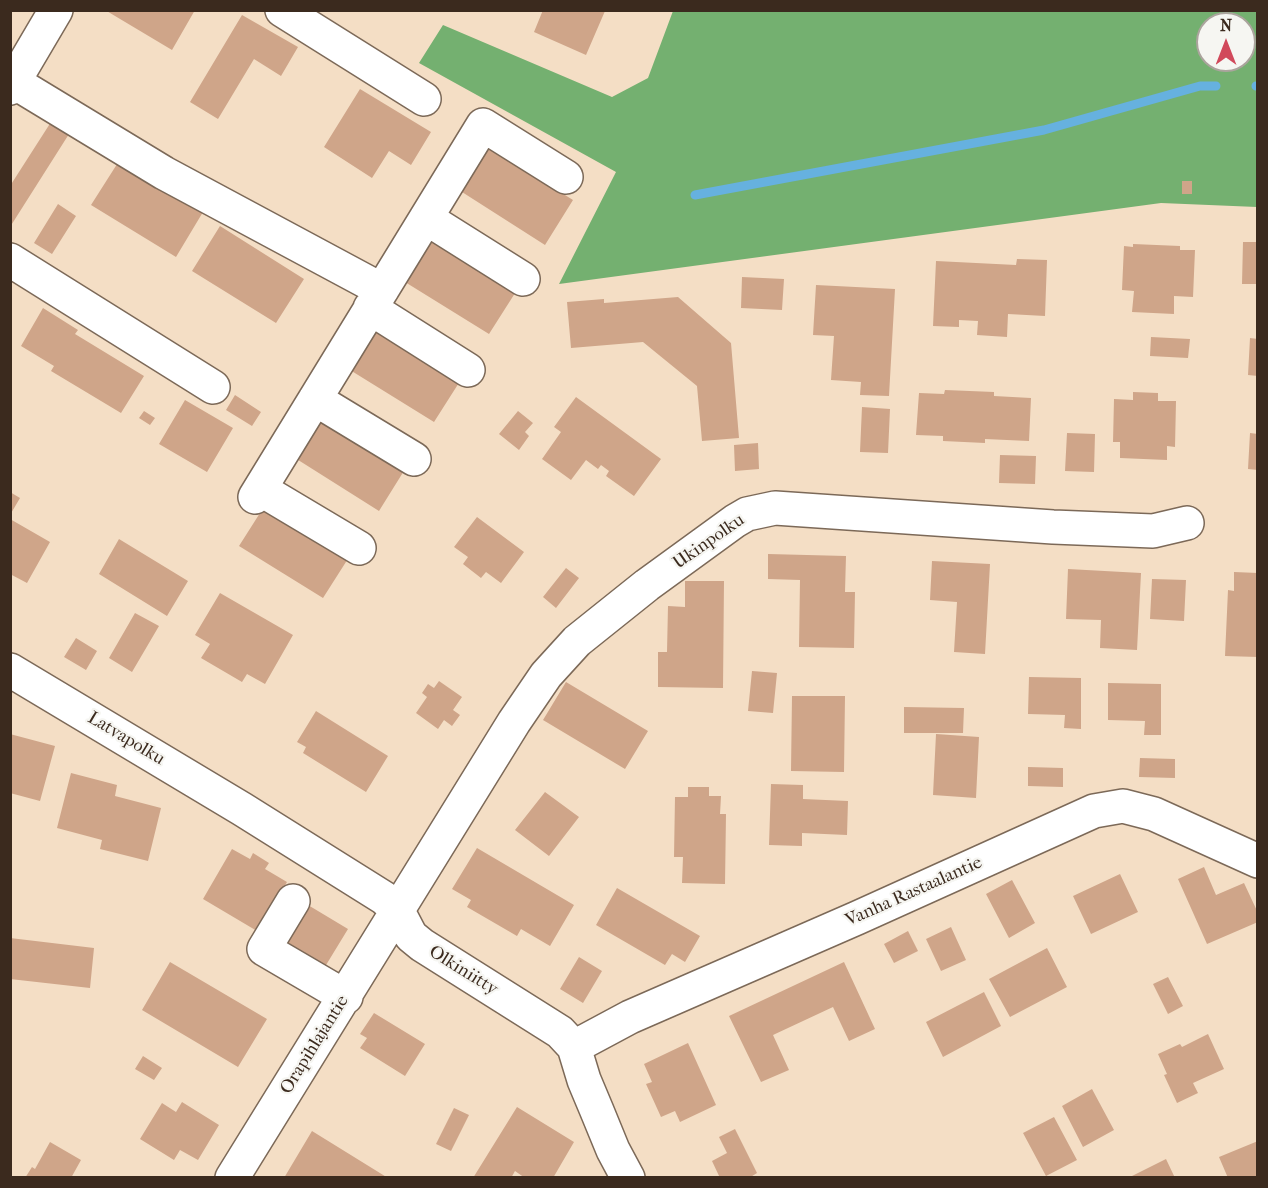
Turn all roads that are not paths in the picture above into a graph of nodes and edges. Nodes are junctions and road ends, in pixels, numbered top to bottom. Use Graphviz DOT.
graph roads {
  1 [pos="56,10"];
  2 [pos="282,10"];
  3 [pos="13,85"];
  4 [pos="424,99"];
  5 [pos="566,177"];
  6 [pos="426,218"];
  7 [pos="10,260"];
  8 [pos="523,279"];
  9 [pos="376,299"];
  10 [pos="468,370"];
  11 [pos="213,387"];
  12 [pos="315,399"];
  13 [pos="414,459"];
  14 [pos="1187,523"];
  15 [pos="359,548"];
  16 [pos="10,670"];
  17 [pos="242,809"];
  18 [pos="1257,861"];
  19 [pos="293,901"];
  20 [pos="398,911"];
  21 [pos="346,997"];
  22 [pos="574,1047"];
  23 [pos="232,1178"];
  24 [pos="628,1178"];
  1 -- 3 [label="street"];
  2 -- 4 [label="street"];
  3 -- 9 [label="street"];
  5 -- 6 [label="street"];
  6 -- 8 [label="street"];
  6 -- 9 [label="street"];
  7 -- 11 [label="street"];
  9 -- 10 [label="street"];
  9 -- 12 [label="street"];
  12 -- 13 [label="street"];
  12 -- 15 [label="street"];
  14 -- 20 [label="street, Ukinpolku"];
  16 -- 17 [label="street, Latvapolku"];
  17 -- 20 [label="street, Olkiniitty"];
  18 -- 22 [label="street, Vanha Rastaalantie"];
  19 -- 21 [label="street"];
  20 -- 21 [label="street, Orapihlajantie"];
  20 -- 22 [label="street, Olkiniitty"];
  21 -- 23 [label="street, Orapihlajantie"];
  22 -- 24 [label="street"];
}
